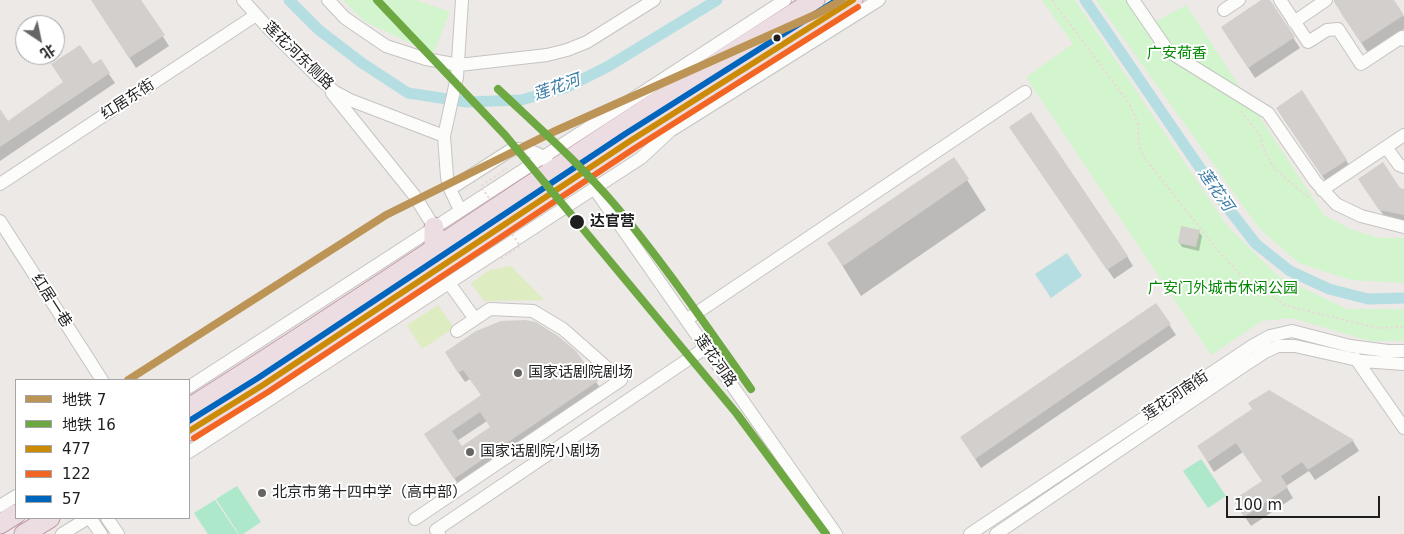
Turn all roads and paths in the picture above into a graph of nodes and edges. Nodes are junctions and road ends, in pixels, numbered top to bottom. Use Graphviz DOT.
graph roads {
  1 [pos="243,0"];
  2 [pos="328,0"];
  3 [pos="462,0"];
  4 [pos="654,0"];
  5 [pos="785,0"];
  6 [pos="815,0"];
  7 [pos="853,0"];
  8 [pos="879,0"];
  9 [pos="1052,0"];
  10 [pos="1133,0"];
  11 [pos="1239,0"];
  12 [pos="1280,0"];
  13 [pos="1326,0"];
  14 [pos="1224,10"];
  15 [pos="256,15"];
  16 [pos="1294,22"];
  17 [pos="1404,40"];
  18 [pos="458,71"];
  19 [pos="322,81"];
  20 [pos="1025,92"];
  21 [pos="1240,109"];
  22 [pos="445,131"];
  23 [pos="1404,135"];
  24 [pos="1386,147"];
  25 [pos="548,164"];
  26 [pos="507,168"];
  27 [pos="1404,168"];
  28 [pos="0,184"];
  29 [pos="594,188"];
  30 [pos="450,189"];
  31 [pos="1322,190"];
  32 [pos="460,210"];
  33 [pos="478,219"];
  34 [pos="0,221"];
  35 [pos="434,227"];
  36 [pos="1404,227"];
  37 [pos="434,248"];
  38 [pos="501,258"];
  39 [pos="449,283"];
  40 [pos="327,308"];
  41 [pos="475,319"];
  42 [pos="686,320"];
  43 [pos="1404,328"];
  44 [pos="457,331"];
  45 [pos="705,348"];
  46 [pos="1404,351"];
  47 [pos="1356,359"];
  48 [pos="1404,364"];
  49 [pos="101,379"];
  50 [pos="190,387"];
  51 [pos="190,407"];
  52 [pos="1404,428"];
  53 [pos="190,430"];
  54 [pos="190,451"];
  55 [pos="15,497"];
  56 [pos="0,506"];
  57 [pos="15,515"];
  58 [pos="48,519"];
  59 [pos="87,519"];
  60 [pos="90,519"];
  61 [pos="108,519"];
  62 [pos="415,519"];
  63 [pos="0,524"];
  64 [pos="24,534"];
  65 [pos="62,534"];
  66 [pos="101,534"];
  67 [pos="118,534"];
  68 [pos="439,534"];
  69 [pos="836,534"];
  70 [pos="970,534"];
  71 [pos="996,534"];
  1 -- 15 [label="street, 莲花河东侧路"];
  2 -- 18 [label="street"];
  3 -- 18 [label="street"];
  4 -- 18 [label="street"];
  5 -- 25 [label="street"];
  6 -- 25 [label="highway"];
  7 -- 53 [label="highway"];
  8 -- 29 [label="street"];
  9 -- 43 [label="path"];
  10 -- 31 [label="street"];
  11 -- 14 [label="street"];
  12 -- 16 [label="street"];
  13 -- 16 [label="street"];
  15 -- 19 [label="street, 莲花河东侧路"];
  15 -- 28 [label="street, 红居东街"];
  16 -- 17 [label="street"];
  18 -- 22 [label="street"];
  19 -- 22 [label="street, 莲花河东侧路"];
  19 -- 35 [label="street"];
  20 -- 42 [label="street"];
  21 -- 31 [label="path"];
  22 -- 30 [label="street"];
  23 -- 24 [label="street"];
  24 -- 27 [label="street"];
  24 -- 31 [label="street"];
  25 -- 30 [label="street"];
  25 -- 32 [label="street"];
  25 -- 33 [label="highway"];
  26 -- 38 [label="path, bridge"];
  29 -- 39 [label="street"];
  29 -- 42 [label="street, 莲花河路"];
  30 -- 32 [label="street"];
  31 -- 36 [label="street"];
  32 -- 33 [label="highway"];
  32 -- 35 [label="street"];
  33 -- 37 [label="highway"];
  34 -- 49 [label="street, 红居一巷"];
  35 -- 37 [label="highway"];
  35 -- 40 [label="street"];
  37 -- 40 [label="highway"];
  39 -- 41 [label="street"];
  39 -- 54 [label="street"];
  40 -- 50 [label="street"];
  40 -- 51 [label="highway"];
  41 -- 44 [label="street"];
  41 -- 62 [label="street"];
  42 -- 45 [label="street, 莲花河路"];
  45 -- 68 [label="street"];
  45 -- 69 [label="street, 莲花河路"];
  46 -- 70 [label="street, 莲花河南街"];
  47 -- 48 [label="street, 莲花河南街"];
  47 -- 52 [label="street"];
  47 -- 71 [label="street, 莲花河南街"];
  55 -- 56 [label="street"];
  57 -- 63 [label="highway"];
  58 -- 64 [label="highway"];
  59 -- 65 [label="street"];
  60 -- 66 [label="street"];
  61 -- 67 [label="street"];
}
